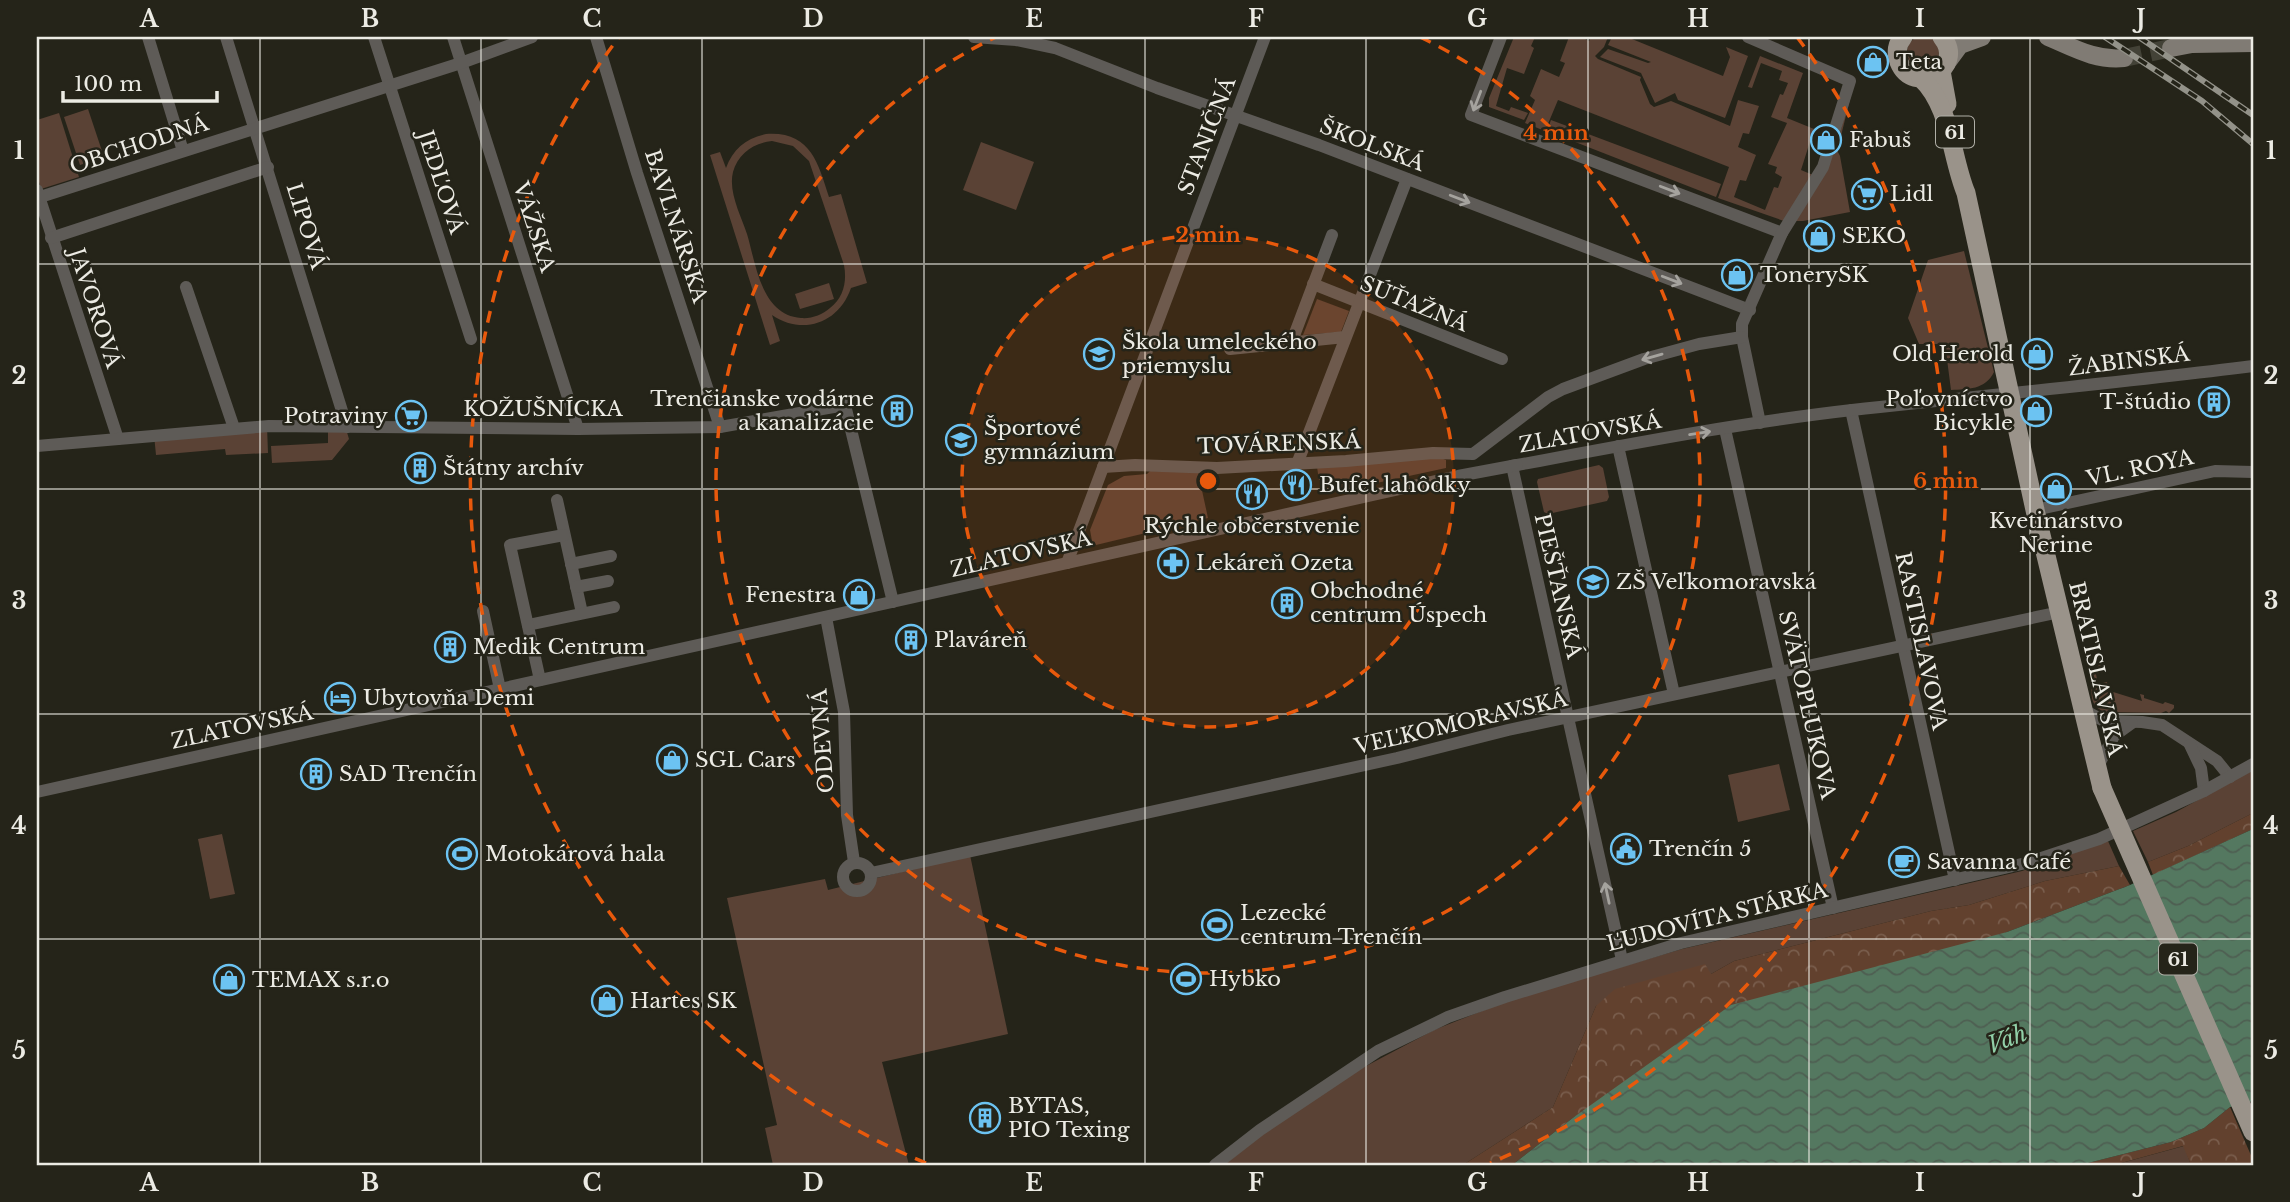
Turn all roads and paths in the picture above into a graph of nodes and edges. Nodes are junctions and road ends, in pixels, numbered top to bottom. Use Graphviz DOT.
graph roads {
  1 [pos="148,37"];
  2 [pos="226,37"];
  3 [pos="374,37"];
  4 [pos="453,37"];
  5 [pos="532,37"];
  6 [pos="596,37"];
  7 [pos="974,37"];
  8 [pos="1265,37"];
  9 [pos="1501,37"];
  10 [pos="1748,37"];
  11 [pos="1942,37"];
  12 [pos="1982,37"];
  13 [pos="2048,37"];
  14 [pos="2192,40"];
  15 [pos="1897,41"];
  16 [pos="1056,42"];
  17 [pos="2253,43"];
  18 [pos="2171,48"];
  19 [pos="2124,58"];
  20 [pos="461,63"];
  21 [pos="1943,68"];
  22 [pos="1921,78"];
  23 [pos="390,85"];
  24 [pos="1235,115"];
  25 [pos="254,127"];
  26 [pos="183,151"];
  27 [pos="268,167"];
  28 [pos="1407,179"];
  29 [pos="1966,193"];
  30 [pos="38,195"];
  31 [pos="1782,233"];
  32 [pos="1332,235"];
  33 [pos="51,238"];
  34 [pos="1313,284"];
  35 [pos="186,287"];
  36 [pos="1359,302"];
  37 [pos="1750,310"];
  38 [pos="1345,337"];
  39 [pos="1742,337"];
  40 [pos="471,340"];
  41 [pos="1292,341"];
  42 [pos="1230,349"];
  43 [pos="1502,359"];
  44 [pos="2253,366"];
  45 [pos="2010,395"];
  46 [pos="1851,410"];
  47 [pos="1760,423"];
  48 [pos="347,427"];
  49 [pos="720,427"];
  50 [pos="234,428"];
  51 [pos="579,429"];
  52 [pos="1725,429"];
  53 [pos="118,439"];
  54 [pos="37,446"];
  55 [pos="1618,446"];
  56 [pos="1456,454"];
  57 [pos="1297,464"];
  58 [pos="1103,467"];
  59 [pos="1512,467"];
  60 [pos="2253,472"];
  61 [pos="1458,476"];
  62 [pos="557,500"];
  63 [pos="2035,510"];
  64 [pos="564,534"];
  65 [pos="611,556"];
  66 [pos="1067,563"];
  67 [pos="571,564"];
  68 [pos="608,581"];
  69 [pos="576,587"];
  70 [pos="893,602"];
  71 [pos="614,607"];
  72 [pos="484,611"];
  73 [pos="2060,612"];
  74 [pos="582,613"];
  75 [pos="826,617"];
  76 [pos="528,625"];
  77 [pos="1903,648"];
  78 [pos="1780,672"];
  79 [pos="540,680"];
  80 [pos="500,689"];
  81 [pos="1674,694"];
  82 [pos="1568,718"];
  83 [pos="2084,718"];
  84 [pos="2132,723"];
  85 [pos="2114,736"];
  86 [pos="2190,745"];
  87 [pos="2253,764"];
  88 [pos="2230,778"];
  89 [pos="2099,779"];
  90 [pos="2204,791"];
  91 [pos="37,792"];
  92 [pos="854,862"];
  93 [pos="872,873"];
  94 [pos="1955,880"];
  95 [pos="1833,908"];
  96 [pos="1622,960"];
  97 [pos="2253,1132"];
  98 [pos="1216,1165"];
  1 -- 26 [label="street"];
  2 -- 25 [label="street, LIPOVÁ"];
  3 -- 23 [label="street, JEDĽOVÁ"];
  4 -- 20 [label="street, VÁŽSKA"];
  5 -- 20 [label="street, OBCHODNÁ"];
  6 -- 49 [label="street, BAVLNÁRSKA"];
  7 -- 16 [label="street, ŠKOLSKÁ"];
  8 -- 24 [label="street, STANIČNÁ"];
  9 -- 31 [label="street, one-way"];
  10 -- 31 [label="street"];
  11 -- 21 [label="main road, BRATISLAVSKÁ / 61"];
  12 -- 21 [label="main road"];
  13 -- 19 [label="main road"];
  14 -- 17 [label="main road"];
  14 -- 18 [label="main road"];
  15 -- 22 [label="main road, BRATISLAVSKÁ / 61"];
  16 -- 24 [label="street, ŠKOLSKÁ"];
  20 -- 23 [label="street, OBCHODNÁ"];
  20 -- 51 [label="street, VÁŽSKA"];
  21 -- 22 [label="main road"];
  21 -- 29 [label="main road, BRATISLAVSKÁ / 61"];
  22 -- 29 [label="main road, BRATISLAVSKÁ / 61"];
  23 -- 25 [label="street, OBCHODNÁ"];
  23 -- 40 [label="street, JEDĽOVÁ"];
  24 -- 28 [label="street, ŠKOLSKÁ"];
  24 -- 58 [label="street, STANIČNÁ"];
  25 -- 26 [label="street, OBCHODNÁ"];
  25 -- 27 [label="street, LIPOVÁ"];
  26 -- 30 [label="street, OBCHODNÁ"];
  27 -- 33 [label="street"];
  27 -- 48 [label="street, LIPOVÁ"];
  28 -- 36 [label="street"];
  28 -- 37 [label="street, ŠKOLSKÁ, one-way"];
  29 -- 45 [label="main road, BRATISLAVSKÁ / 61"];
  30 -- 33 [label="street, JAVOROVÁ"];
  31 -- 37 [label="street"];
  32 -- 34 [label="street"];
  33 -- 53 [label="street, JAVOROVÁ"];
  34 -- 36 [label="street, SÚŤAŽNÁ"];
  34 -- 41 [label="street"];
  35 -- 50 [label="street"];
  36 -- 38 [label="street"];
  36 -- 43 [label="street, SÚŤAŽNÁ"];
  37 -- 39 [label="street"];
  38 -- 41 [label="street"];
  38 -- 57 [label="street"];
  39 -- 47 [label="street"];
  39 -- 56 [label="street, TOVÁRENSKÁ, one-way"];
  41 -- 42 [label="street"];
  44 -- 45 [label="street, ŽABINSKÁ"];
  45 -- 46 [label="street, ZLATOVSKÁ"];
  45 -- 63 [label="main road, BRATISLAVSKÁ / 61"];
  46 -- 47 [label="street, ZLATOVSKÁ"];
  46 -- 77 [label="street, RASTISLAVOVA"];
  47 -- 52 [label="street, ZLATOVSKÁ"];
  48 -- 50 [label="street, KOŽUŠNÍCKA"];
  48 -- 51 [label="street, KOŽUŠNÍCKA"];
  49 -- 51 [label="street, KOŽUŠNÍCKA"];
  49 -- 70 [label="street, KOŽUŠNÍCKA"];
  50 -- 53 [label="street, KOŽUŠNÍCKA"];
  55 -- 52 [label="street, ZLATOVSKÁ, one-way"];
  52 -- 78 [label="street, SVÄTOPLUKOVA"];
  53 -- 54 [label="street, KOŽUŠNÍCKA"];
  55 -- 59 [label="street, ZLATOVSKÁ"];
  55 -- 81 [label="street"];
  56 -- 57 [label="street, TOVÁRENSKÁ"];
  56 -- 61 [label="street"];
  57 -- 58 [label="street, TOVÁRENSKÁ"];
  58 -- 66 [label="street, STANIČNÁ"];
  59 -- 61 [label="street, ZLATOVSKÁ"];
  59 -- 82 [label="street, PIEŠŤANSKÁ"];
  60 -- 63 [label="street, VL. ROYA"];
  61 -- 66 [label="street, ZLATOVSKÁ"];
  62 -- 64 [label="street"];
  63 -- 73 [label="main road, BRATISLAVSKÁ / 61"];
  64 -- 67 [label="street"];
  64 -- 76 [label="street"];
  65 -- 67 [label="street"];
  66 -- 70 [label="street, ZLATOVSKÁ"];
  67 -- 69 [label="street"];
  68 -- 69 [label="street"];
  69 -- 74 [label="street"];
  70 -- 75 [label="street, ZLATOVSKÁ"];
  71 -- 74 [label="street"];
  72 -- 80 [label="street"];
  73 -- 77 [label="street, VEĽKOMORAVSKÁ"];
  73 -- 83 [label="main road, BRATISLAVSKÁ / 61"];
  74 -- 76 [label="street"];
  75 -- 79 [label="street, ZLATOVSKÁ"];
  75 -- 92 [label="street, ODEVNÁ"];
  76 -- 79 [label="street"];
  77 -- 78 [label="street, VEĽKOMORAVSKÁ"];
  77 -- 94 [label="street, RASTISLAVOVA"];
  78 -- 81 [label="street, VEĽKOMORAVSKÁ"];
  78 -- 95 [label="street, SVÄTOPLUKOVA"];
  79 -- 80 [label="street, ZLATOVSKÁ"];
  80 -- 91 [label="street, ZLATOVSKÁ"];
  81 -- 82 [label="street, VEĽKOMORAVSKÁ"];
  82 -- 93 [label="street, VEĽKOMORAVSKÁ"];
  96 -- 82 [label="street, PIEŠŤANSKÁ, one-way"];
  83 -- 84 [label="street"];
  83 -- 85 [label="street"];
  83 -- 89 [label="main road, BRATISLAVSKÁ / 61"];
  84 -- 85 [label="street"];
  84 -- 86 [label="street"];
  85 -- 89 [label="street"];
  86 -- 88 [label="street"];
  86 -- 90 [label="street"];
  87 -- 88 [label="street, ĽUDOVÍTA STÁRKA"];
  88 -- 90 [label="street, ĽUDOVÍTA STÁRKA"];
  89 -- 97 [label="main road, BRATISLAVSKÁ / 61, bridge"];
  90 -- 94 [label="street, ĽUDOVÍTA STÁRKA"];
  92 -- 93 [label="street"];
  92 -- 93 [label="street"];
  94 -- 95 [label="street, ĽUDOVÍTA STÁRKA"];
  95 -- 96 [label="street, ĽUDOVÍTA STÁRKA"];
  96 -- 98 [label="street, ĽUDOVÍTA STÁRKA"];
}
